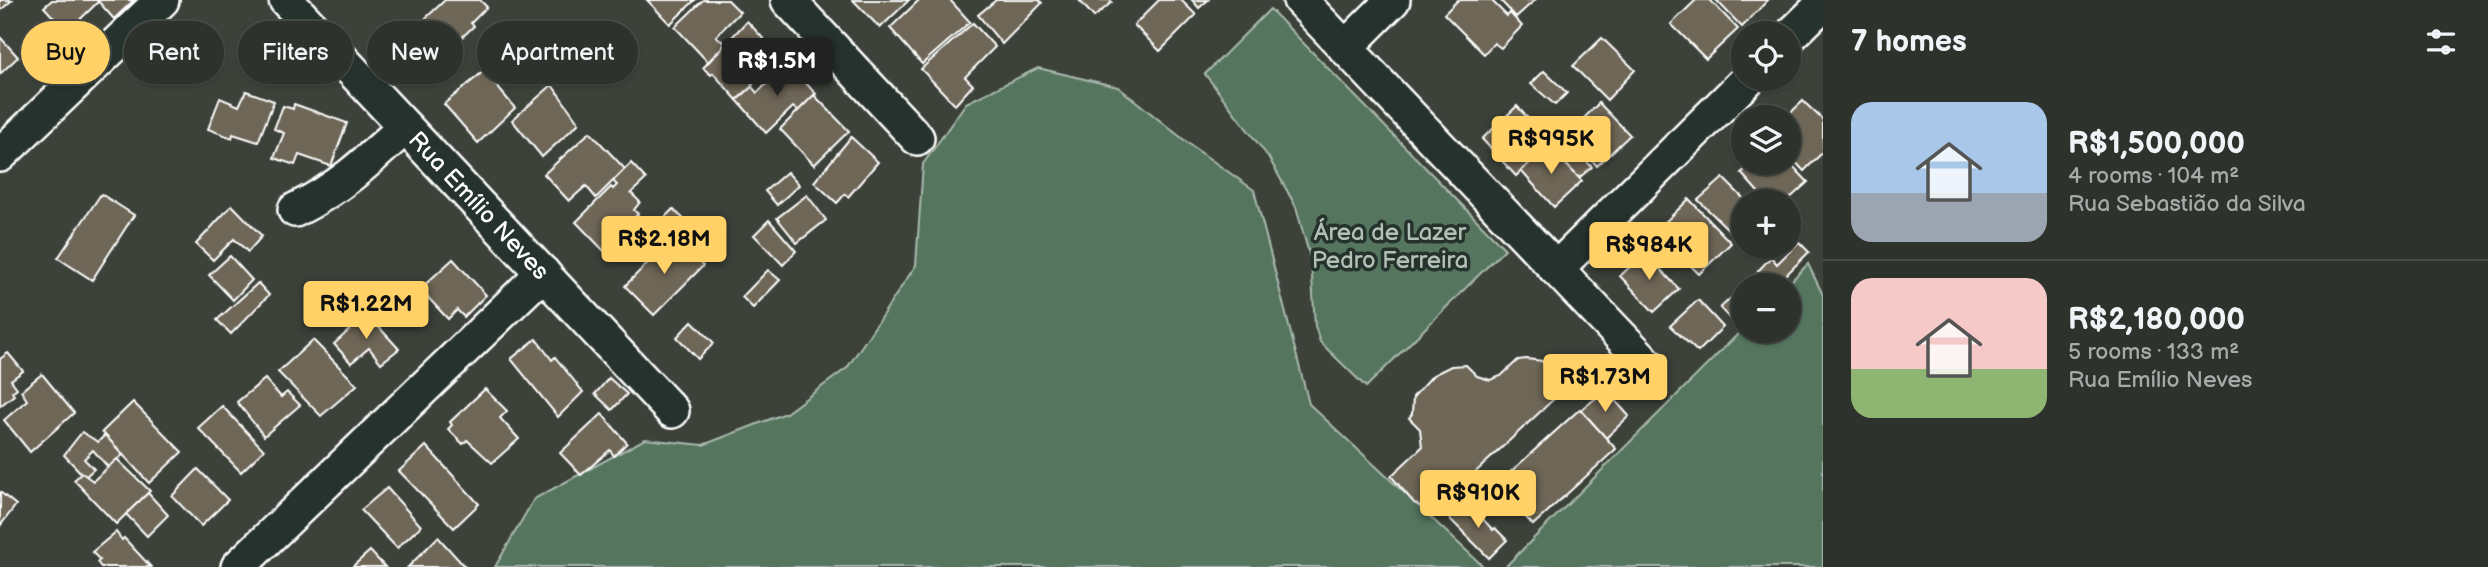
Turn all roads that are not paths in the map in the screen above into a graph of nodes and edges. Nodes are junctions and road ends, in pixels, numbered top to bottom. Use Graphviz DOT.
graph roads {
  1 [pos="162,0"];
  2 [pos="286,0"];
  3 [pos="788,0"];
  4 [pos="1300,0"];
  5 [pos="1393,0"];
  6 [pos="1823,4"];
  7 [pos="1801,25"];
  8 [pos="1345,47"];
  9 [pos="1736,91"];
  10 [pos="405,127"];
  11 [pos="917,138"];
  12 [pos="0,155"];
  13 [pos="295,210"];
  14 [pos="1556,269"];
  15 [pos="543,273"];
  16 [pos="1648,365"];
  17 [pos="672,411"];
  18 [pos="238,567"];
  1 -- 12 [label="street"];
  2 -- 10 [label="street, Rua Emílio Neves"];
  3 -- 11 [label="street"];
  4 -- 8 [label="street"];
  5 -- 8 [label="street"];
  6 -- 7 [label="street"];
  8 -- 14 [label="street"];
  9 -- 14 [label="street"];
  10 -- 13 [label="street"];
  10 -- 15 [label="street, Rua Emílio Neves"];
  14 -- 16 [label="street"];
  15 -- 17 [label="street, Rua Emílio Neves"];
  15 -- 18 [label="street"];
}
